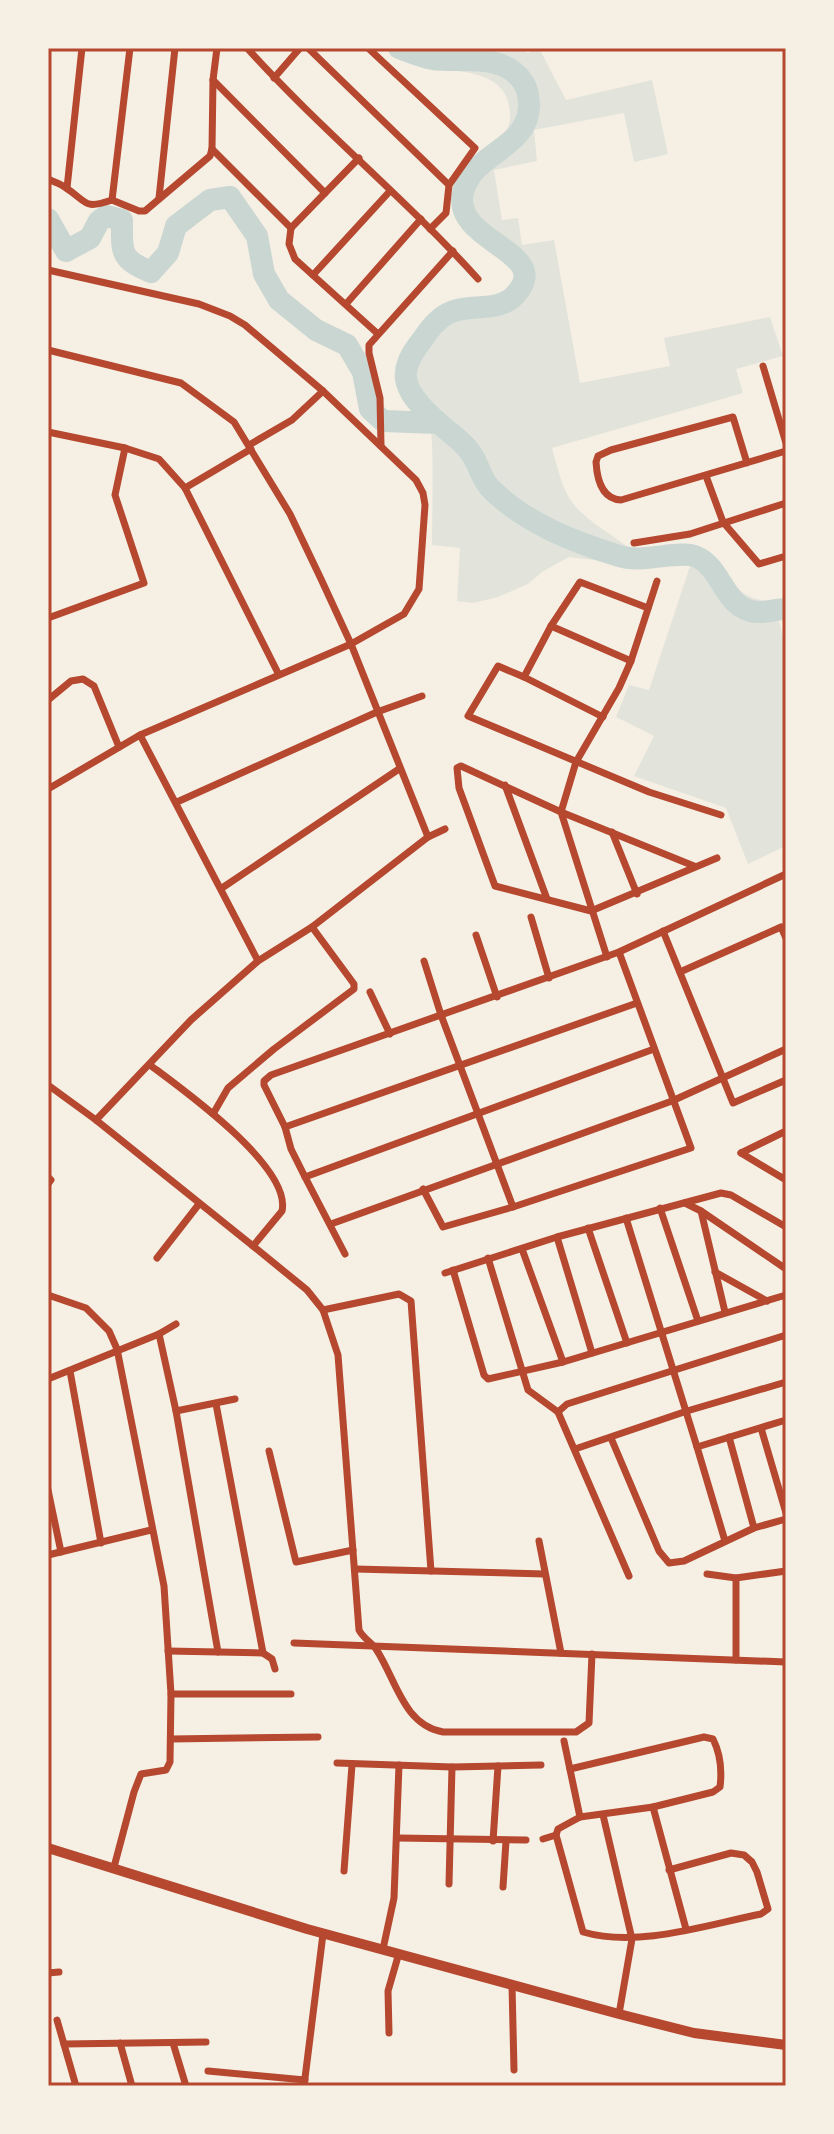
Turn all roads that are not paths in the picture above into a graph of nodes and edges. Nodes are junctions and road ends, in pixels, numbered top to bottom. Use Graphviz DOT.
graph roads {
  1 [pos="82,48"];
  2 [pos="130,48"];
  3 [pos="175,48"];
  4 [pos="217,48"];
  5 [pos="247,48"];
  6 [pos="300,48"];
  7 [pos="308,48"];
  8 [pos="368,48"];
  9 [pos="274,78"];
  10 [pos="213,80"];
  11 [pos="212,149"];
  12 [pos="359,158"];
  13 [pos="48,179"];
  14 [pos="449,185"];
  15 [pos="67,188"];
  16 [pos="390,191"];
  17 [pos="325,193"];
  18 [pos="159,198"];
  19 [pos="112,200"];
  20 [pos="421,219"];
  21 [pos="291,228"];
  22 [pos="430,229"];
  23 [pos="453,251"];
  24 [pos="48,270"];
  25 [pos="313,275"];
  26 [pos="478,279"];
  27 [pos="346,304"];
  28 [pos="378,334"];
  29 [pos="48,350"];
  30 [pos="763,366"];
  31 [pos="323,391"];
  32 [pos="48,432"];
  33 [pos="786,443"];
  34 [pos="381,446"];
  35 [pos="250,447"];
  36 [pos="125,448"];
  37 [pos="786,451"];
  38 [pos="747,463"];
  39 [pos="706,476"];
  40 [pos="185,488"];
  41 [pos="786,503"];
  42 [pos="723,522"];
  43 [pos="634,543"];
  44 [pos="786,556"];
  45 [pos="657,581"];
  46 [pos="648,608"];
  47 [pos="48,618"];
  48 [pos="551,626"];
  49 [pos="351,644"];
  50 [pos="631,661"];
  51 [pos="278,673"];
  52 [pos="524,677"];
  53 [pos="422,696"];
  54 [pos="48,700"];
  55 [pos="377,712"];
  56 [pos="603,717"];
  57 [pos="140,735"];
  58 [pos="119,747"];
  59 [pos="576,762"];
  60 [pos="399,769"];
  61 [pos="505,784"];
  62 [pos="48,789"];
  63 [pos="177,802"];
  64 [pos="561,812"];
  65 [pos="721,815"];
  66 [pos="445,829"];
  67 [pos="612,832"];
  68 [pos="428,837"];
  69 [pos="717,858"];
  70 [pos="694,866"];
  71 [pos="786,874"];
  72 [pos="222,888"];
  73 [pos="637,894"];
  74 [pos="547,899"];
  75 [pos="591,911"];
  76 [pos="531,917"];
  77 [pos="783,926"];
  78 [pos="312,927"];
  79 [pos="663,931"];
  80 [pos="476,935"];
  81 [pos="786,938"];
  82 [pos="619,952"];
  83 [pos="607,957"];
  84 [pos="258,961"];
  85 [pos="424,961"];
  86 [pos="680,972"];
  87 [pos="549,978"];
  88 [pos="370,992"];
  89 [pos="497,997"];
  90 [pos="637,1003"];
  91 [pos="441,1015"];
  92 [pos="390,1034"];
  93 [pos="654,1049"];
  94 [pos="786,1049"];
  95 [pos="150,1065"];
  96 [pos="460,1066"];
  97 [pos="724,1079"];
  98 [pos="786,1080"];
  99 [pos="48,1085"];
  100 [pos="672,1101"];
  101 [pos="213,1114"];
  102 [pos="477,1115"];
  103 [pos="96,1120"];
  104 [pos="285,1127"];
  105 [pos="786,1132"];
  106 [pos="496,1163"];
  107 [pos="48,1177"];
  108 [pos="305,1177"];
  109 [pos="786,1180"];
  110 [pos="48,1184"];
  111 [pos="423,1189"];
  112 [pos="685,1203"];
  113 [pos="199,1204"];
  114 [pos="513,1207"];
  115 [pos="660,1208"];
  116 [pos="701,1211"];
  117 [pos="626,1218"];
  118 [pos="331,1224"];
  119 [pos="786,1227"];
  120 [pos="588,1228"];
  121 [pos="557,1237"];
  122 [pos="253,1246"];
  123 [pos="522,1249"];
  124 [pos="345,1254"];
  125 [pos="157,1258"];
  126 [pos="488,1258"];
  127 [pos="786,1269"];
  128 [pos="715,1272"];
  129 [pos="786,1295"];
  130 [pos="49,1297"];
  131 [pos="767,1301"];
  132 [pos="323,1310"];
  133 [pos="725,1312"];
  134 [pos="698,1321"];
  135 [pos="176,1324"];
  136 [pos="660,1332"];
  137 [pos="159,1334"];
  138 [pos="786,1335"];
  139 [pos="627,1343"];
  140 [pos="117,1349"];
  141 [pos="592,1353"];
  142 [pos="563,1362"];
  143 [pos="70,1371"];
  144 [pos="674,1372"];
  145 [pos="523,1373"];
  146 [pos="48,1379"];
  147 [pos="786,1382"];
  148 [pos="235,1399"];
  149 [pos="216,1404"];
  150 [pos="176,1411"];
  151 [pos="687,1411"];
  152 [pos="558,1412"];
  153 [pos="786,1420"];
  154 [pos="761,1428"];
  155 [pos="729,1437"];
  156 [pos="611,1438"];
  157 [pos="697,1447"];
  158 [pos="575,1449"];
  159 [pos="269,1451"];
  160 [pos="48,1490"];
  161 [pos="50,1514"];
  162 [pos="786,1516"];
  163 [pos="754,1528"];
  164 [pos="151,1530"];
  165 [pos="539,1541"];
  166 [pos="725,1541"];
  167 [pos="101,1543"];
  168 [pos="353,1550"];
  169 [pos="61,1552"];
  170 [pos="48,1555"];
  171 [pos="355,1569"];
  172 [pos="431,1571"];
  173 [pos="786,1571"];
  174 [pos="545,1574"];
  175 [pos="707,1574"];
  176 [pos="629,1576"];
  177 [pos="736,1578"];
  178 [pos="294,1643"];
  179 [pos="375,1647"];
  180 [pos="168,1651"];
  181 [pos="218,1652"];
  182 [pos="263,1653"];
  183 [pos="561,1653"];
  184 [pos="592,1654"];
  185 [pos="736,1660"];
  186 [pos="786,1662"];
  187 [pos="275,1669"];
  188 [pos="171,1694"];
  189 [pos="291,1694"];
  190 [pos="318,1737"];
  191 [pos="171,1739"];
  192 [pos="564,1741"];
  193 [pos="337,1763"];
  194 [pos="352,1765"];
  195 [pos="399,1765"];
  196 [pos="541,1765"];
  197 [pos="498,1766"];
  198 [pos="452,1767"];
  199 [pos="570,1769"];
  200 [pos="653,1807"];
  201 [pos="603,1815"];
  202 [pos="580,1817"];
  203 [pos="556,1835"];
  204 [pos="398,1838"];
  205 [pos="543,1839"];
  206 [pos="451,1840"];
  207 [pos="526,1840"];
  208 [pos="493,1841"];
  209 [pos="506,1841"];
  210 [pos="48,1848"];
  211 [pos="114,1867"];
  212 [pos="669,1870"];
  213 [pos="344,1871"];
  214 [pos="449,1884"];
  215 [pos="503,1887"];
  216 [pos="686,1929"];
  217 [pos="323,1934"];
  218 [pos="632,1939"];
  219 [pos="383,1949"];
  220 [pos="399,1953"];
  221 [pos="59,1972"];
  222 [pos="48,1973"];
  223 [pos="512,1985"];
  224 [pos="619,2014"];
  225 [pos="57,2020"];
  226 [pos="389,2033"];
  227 [pos="206,2042"];
  228 [pos="120,2043"];
  229 [pos="173,2043"];
  230 [pos="64,2044"];
  231 [pos="786,2045"];
  232 [pos="514,2070"];
  233 [pos="208,2071"];
  234 [pos="304,2083"];
  235 [pos="76,2086"];
  236 [pos="132,2086"];
  237 [pos="186,2086"];
  1 -- 15 [label="street"];
  2 -- 19 [label="street"];
  3 -- 18 [label="street"];
  4 -- 10 [label="street"];
  5 -- 9 [label="street"];
  6 -- 9 [label="street"];
  7 -- 14 [label="street"];
  8 -- 14 [label="street"];
  9 -- 12 [label="street"];
  10 -- 11 [label="street"];
  10 -- 17 [label="street"];
  11 -- 18 [label="street"];
  11 -- 21 [label="street"];
  12 -- 16 [label="street"];
  12 -- 17 [label="street"];
  13 -- 15 [label="street"];
  14 -- 22 [label="street"];
  15 -- 19 [label="street"];
  16 -- 20 [label="street"];
  16 -- 25 [label="street"];
  17 -- 21 [label="street"];
  18 -- 19 [label="street"];
  20 -- 22 [label="street"];
  20 -- 27 [label="street"];
  21 -- 25 [label="street"];
  22 -- 23 [label="street"];
  23 -- 26 [label="street"];
  23 -- 28 [label="street"];
  24 -- 31 [label="street"];
  25 -- 27 [label="street"];
  27 -- 28 [label="street"];
  28 -- 34 [label="street"];
  29 -- 35 [label="street"];
  30 -- 33 [label="street"];
  31 -- 34 [label="street"];
  31 -- 35 [label="street"];
  32 -- 36 [label="street"];
  34 -- 49 [label="street"];
  35 -- 40 [label="street"];
  35 -- 49 [label="street"];
  36 -- 40 [label="street"];
  36 -- 47 [label="street"];
  37 -- 38 [label="street"];
  38 -- 39 [label="street"];
  38 -- 39 [label="street"];
  39 -- 42 [label="street"];
  40 -- 51 [label="street"];
  41 -- 42 [label="street"];
  42 -- 43 [label="street"];
  42 -- 44 [label="street"];
  45 -- 46 [label="street"];
  46 -- 48 [label="street"];
  46 -- 50 [label="street"];
  48 -- 50 [label="street"];
  48 -- 52 [label="street"];
  49 -- 51 [label="street"];
  49 -- 55 [label="street"];
  50 -- 56 [label="street"];
  51 -- 57 [label="street"];
  52 -- 56 [label="street"];
  52 -- 59 [label="street"];
  53 -- 55 [label="street"];
  54 -- 58 [label="street"];
  55 -- 60 [label="street"];
  55 -- 63 [label="street"];
  56 -- 59 [label="street"];
  57 -- 58 [label="street"];
  57 -- 63 [label="street"];
  58 -- 62 [label="street"];
  59 -- 64 [label="street"];
  59 -- 65 [label="street"];
  60 -- 68 [label="street"];
  60 -- 72 [label="street"];
  61 -- 64 [label="street"];
  61 -- 74 [label="street"];
  61 -- 74 [label="street"];
  63 -- 72 [label="street"];
  64 -- 67 [label="street"];
  64 -- 75 [label="street"];
  66 -- 68 [label="street"];
  67 -- 70 [label="street"];
  67 -- 73 [label="street"];
  68 -- 78 [label="street"];
  69 -- 70 [label="street"];
  70 -- 73 [label="street"];
  71 -- 79 [label="street"];
  72 -- 84 [label="street"];
  73 -- 75 [label="street"];
  74 -- 75 [label="street"];
  75 -- 83 [label="street"];
  76 -- 87 [label="street"];
  77 -- 81 [label="street"];
  77 -- 86 [label="street"];
  78 -- 84 [label="street"];
  78 -- 101 [label="street"];
  79 -- 82 [label="street"];
  79 -- 86 [label="street"];
  80 -- 89 [label="street"];
  82 -- 83 [label="street"];
  82 -- 90 [label="street"];
  83 -- 87 [label="street"];
  84 -- 95 [label="street"];
  85 -- 91 [label="street"];
  86 -- 97 [label="street"];
  87 -- 89 [label="street"];
  88 -- 92 [label="street"];
  89 -- 91 [label="street"];
  90 -- 93 [label="street"];
  90 -- 96 [label="street"];
  91 -- 92 [label="street"];
  91 -- 96 [label="street"];
  92 -- 104 [label="street"];
  93 -- 100 [label="street"];
  93 -- 102 [label="street"];
  94 -- 97 [label="street"];
  95 -- 101 [label="street"];
  95 -- 103 [label="street"];
  96 -- 102 [label="street"];
  96 -- 104 [label="street"];
  97 -- 98 [label="street"];
  97 -- 100 [label="street"];
  99 -- 103 [label="street"];
  100 -- 106 [label="street"];
  100 -- 114 [label="street"];
  101 -- 122 [label="street"];
  102 -- 106 [label="street"];
  102 -- 108 [label="street"];
  103 -- 113 [label="street"];
  104 -- 108 [label="street"];
  105 -- 109 [label="street"];
  106 -- 111 [label="street"];
  106 -- 114 [label="street"];
  107 -- 110 [label="street"];
  108 -- 118 [label="street"];
  111 -- 114 [label="street"];
  111 -- 118 [label="street"];
  112 -- 115 [label="street"];
  112 -- 116 [label="street"];
  112 -- 119 [label="street"];
  113 -- 122 [label="street"];
  113 -- 125 [label="street"];
  115 -- 117 [label="street"];
  115 -- 134 [label="street"];
  116 -- 127 [label="street"];
  116 -- 128 [label="street"];
  117 -- 120 [label="street"];
  117 -- 136 [label="street"];
  118 -- 124 [label="street"];
  120 -- 121 [label="street"];
  120 -- 139 [label="street"];
  121 -- 123 [label="street"];
  121 -- 141 [label="street"];
  122 -- 132 [label="street"];
  123 -- 126 [label="street"];
  123 -- 142 [label="street"];
  126 -- 145 [label="street"];
  126 -- 145 [label="street"];
  128 -- 131 [label="street"];
  128 -- 133 [label="street"];
  129 -- 131 [label="street"];
  130 -- 140 [label="street"];
  131 -- 133 [label="street"];
  132 -- 168 [label="street"];
  132 -- 172 [label="street"];
  133 -- 134 [label="street"];
  134 -- 136 [label="street"];
  135 -- 137 [label="street"];
  136 -- 139 [label="street"];
  136 -- 144 [label="street"];
  137 -- 140 [label="street"];
  137 -- 150 [label="street"];
  138 -- 144 [label="street"];
  139 -- 141 [label="street"];
  140 -- 143 [label="street"];
  140 -- 164 [label="street"];
  141 -- 142 [label="street"];
  142 -- 145 [label="street"];
  143 -- 146 [label="street"];
  143 -- 167 [label="street"];
  144 -- 151 [label="street"];
  144 -- 152 [label="street"];
  145 -- 152 [label="street"];
  147 -- 151 [label="street"];
  148 -- 149 [label="street"];
  149 -- 150 [label="street"];
  149 -- 182 [label="street"];
  150 -- 181 [label="street"];
  151 -- 156 [label="street"];
  151 -- 157 [label="street"];
  152 -- 158 [label="street"];
  153 -- 154 [label="street"];
  154 -- 155 [label="street"];
  154 -- 162 [label="street"];
  155 -- 157 [label="street"];
  155 -- 163 [label="street"];
  156 -- 158 [label="street"];
  156 -- 166 [label="street"];
  157 -- 166 [label="street"];
  158 -- 176 [label="street"];
  159 -- 168 [label="street"];
  160 -- 161 [label="street"];
  161 -- 169 [label="street"];
  162 -- 163 [label="street"];
  163 -- 166 [label="street"];
  164 -- 167 [label="street"];
  164 -- 180 [label="street"];
  165 -- 174 [label="street"];
  167 -- 169 [label="street"];
  168 -- 171 [label="street"];
  169 -- 170 [label="street"];
  171 -- 172 [label="street"];
  171 -- 179 [label="street"];
  172 -- 174 [label="street"];
  173 -- 177 [label="street"];
  174 -- 183 [label="street"];
  175 -- 177 [label="street"];
  177 -- 185 [label="street"];
  178 -- 179 [label="street"];
  179 -- 183 [label="street"];
  179 -- 184 [label="street"];
  180 -- 181 [label="street"];
  180 -- 188 [label="street"];
  181 -- 182 [label="street"];
  182 -- 187 [label="street"];
  183 -- 184 [label="street"];
  184 -- 185 [label="street"];
  185 -- 186 [label="street"];
  188 -- 189 [label="street"];
  188 -- 191 [label="street"];
  190 -- 191 [label="street"];
  191 -- 211 [label="street"];
  192 -- 199 [label="street"];
  193 -- 194 [label="street"];
  194 -- 195 [label="street"];
  194 -- 213 [label="street"];
  195 -- 198 [label="street"];
  195 -- 204 [label="street"];
  196 -- 197 [label="street"];
  197 -- 198 [label="street"];
  197 -- 208 [label="street"];
  198 -- 206 [label="street"];
  199 -- 200 [label="street"];
  199 -- 202 [label="street"];
  200 -- 201 [label="street"];
  200 -- 212 [label="street"];
  201 -- 202 [label="street"];
  201 -- 218 [label="street"];
  202 -- 203 [label="street"];
  203 -- 205 [label="street"];
  203 -- 218 [label="street"];
  204 -- 206 [label="street"];
  204 -- 219 [label="street"];
  206 -- 208 [label="street"];
  206 -- 214 [label="street"];
  207 -- 209 [label="street"];
  208 -- 209 [label="street"];
  209 -- 215 [label="street"];
  210 -- 211 [label="main road"];
  211 -- 217 [label="main road"];
  212 -- 216 [label="street"];
  212 -- 216 [label="street"];
  216 -- 218 [label="street"];
  217 -- 219 [label="main road"];
  217 -- 234 [label="street"];
  218 -- 224 [label="street"];
  219 -- 220 [label="main road"];
  220 -- 223 [label="main road"];
  220 -- 226 [label="street"];
  221 -- 222 [label="street"];
  223 -- 224 [label="main road"];
  223 -- 232 [label="street"];
  224 -- 231 [label="main road"];
  225 -- 230 [label="street"];
  227 -- 229 [label="street"];
  228 -- 229 [label="street"];
  228 -- 230 [label="street"];
  228 -- 236 [label="street"];
  229 -- 237 [label="street"];
  230 -- 235 [label="street"];
  233 -- 234 [label="street"];
}
